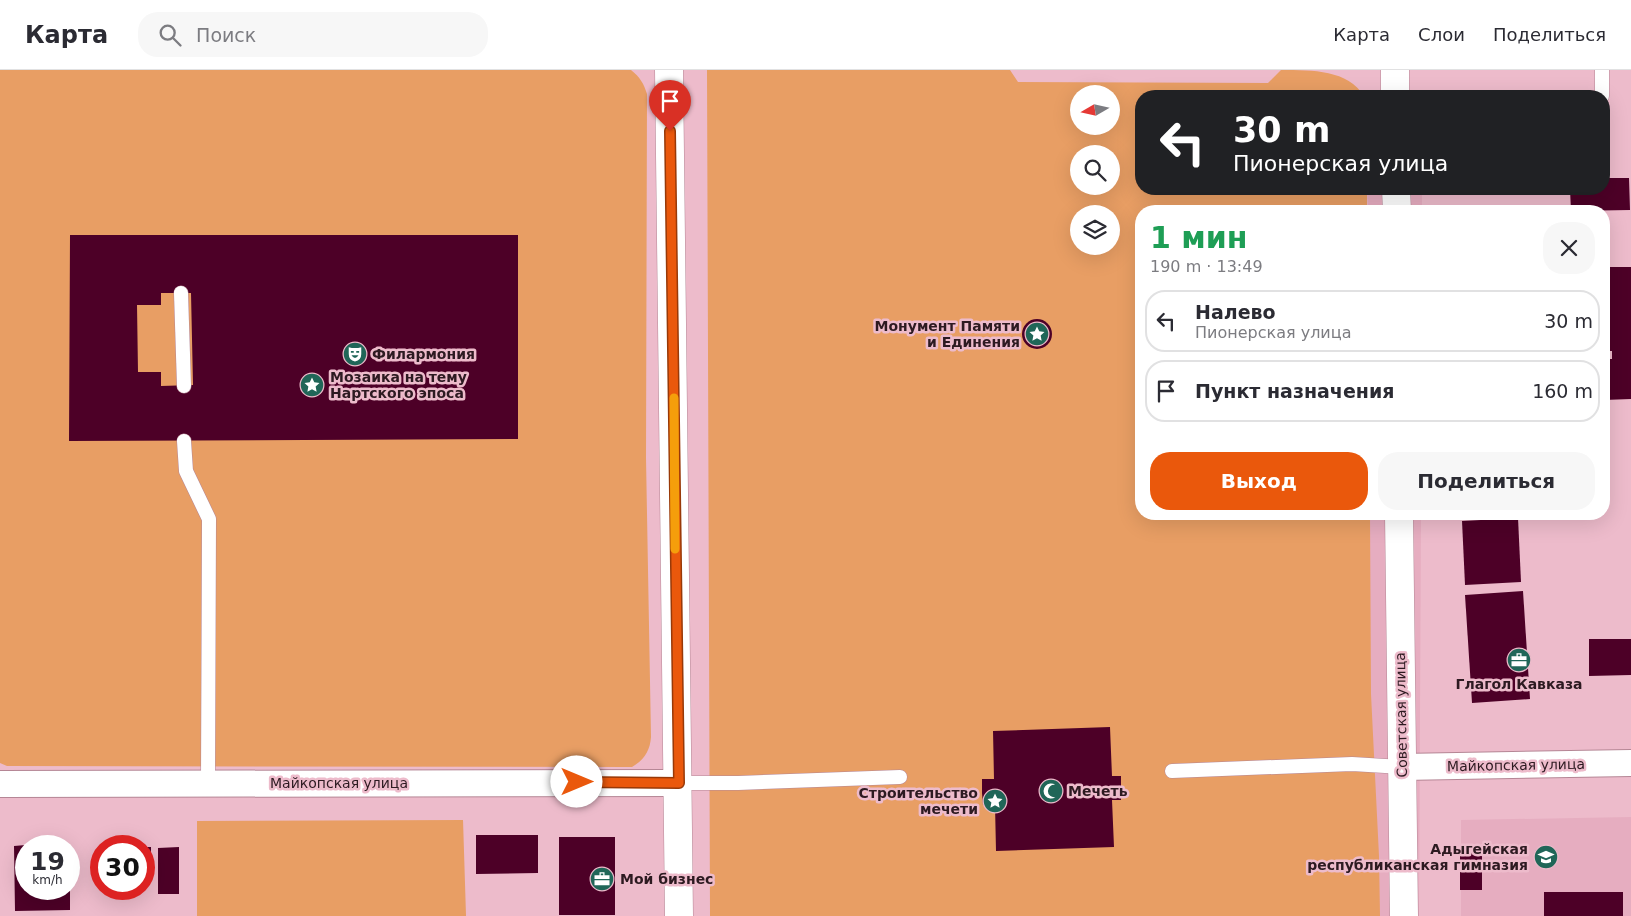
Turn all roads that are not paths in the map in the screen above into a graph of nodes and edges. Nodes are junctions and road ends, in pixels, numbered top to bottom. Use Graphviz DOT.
graph roads {
  1 [pos="669,70"];
  2 [pos="1395,70"];
  3 [pos="1602,70"];
  4 [pos="1395,90"];
  5 [pos="1602,90"];
  6 [pos="181,293"];
  7 [pos="184,386"];
  8 [pos="184,441"];
  9 [pos="1399,520"];
  10 [pos="1631,762"];
  11 [pos="1402,767"];
  12 [pos="1172,771"];
  13 [pos="900,777"];
  14 [pos="208,783"];
  15 [pos="679,783"];
  16 [pos="0,784"];
  17 [pos="679,916"];
  18 [pos="1404,916"];
  1 -- 15 [label="main road"];
  2 -- 4 [label="main road"];
  3 -- 5 [label="lane"];
  6 -- 7 [label="lane"];
  8 -- 14 [label="lane"];
  9 -- 11 [label="main road, Советская улица"];
  10 -- 11 [label="street, Майкопская улица"];
  11 -- 12 [label="lane"];
  11 -- 18 [label="main road, Советская улица"];
  13 -- 15 [label="lane"];
  14 -- 15 [label="street, Майкопская улица"];
  14 -- 16 [label="street, Майкопская улица"];
  15 -- 17 [label="main road"];
}
